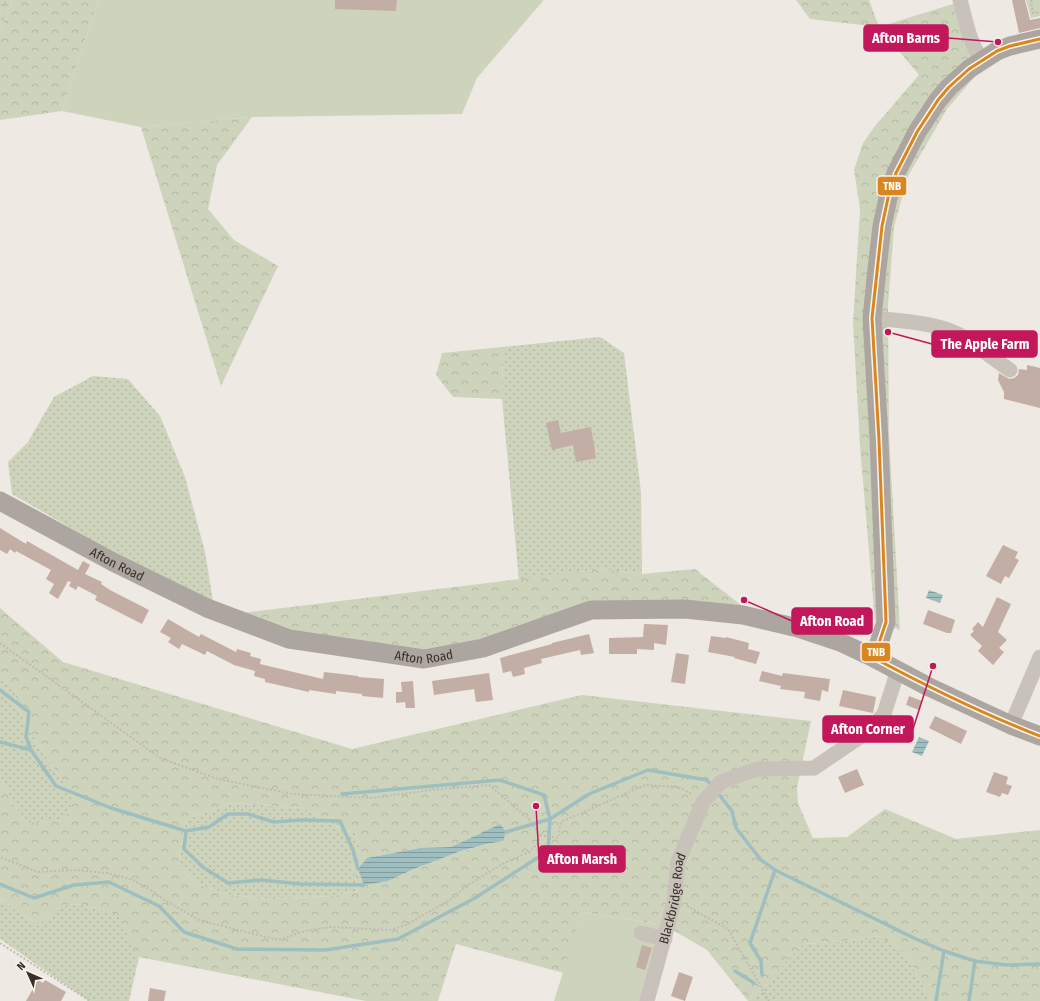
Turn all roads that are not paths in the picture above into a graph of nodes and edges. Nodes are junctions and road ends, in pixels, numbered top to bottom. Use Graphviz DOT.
graph roads {
  1 [pos="960,0"];
  2 [pos="1040,39"];
  3 [pos="982,60"];
  4 [pos="872,318"];
  5 [pos="1010,370"];
  6 [pos="0,501"];
  7 [pos="1040,657"];
  8 [pos="874,658"];
  9 [pos="898,670"];
  10 [pos="1011,725"];
  11 [pos="1040,736"];
  12 [pos="641,933"];
  13 [pos="664,939"];
  14 [pos="647,1001"];
  1 -- 3 [label="street"];
  2 -- 3 [label="main road"];
  3 -- 4 [label="main road"];
  4 -- 5 [label="street"];
  4 -- 8 [label="main road"];
  6 -- 8 [label="main road, Afton Road"];
  7 -- 10 [label="street"];
  8 -- 9 [label="main road, Afton Road"];
  9 -- 10 [label="main road, Afton Road"];
  9 -- 13 [label="street, Blackbridge Road"];
  10 -- 11 [label="main road, Afton Road"];
  12 -- 13 [label="street"];
  13 -- 14 [label="street, Blackbridge Road"];
}
